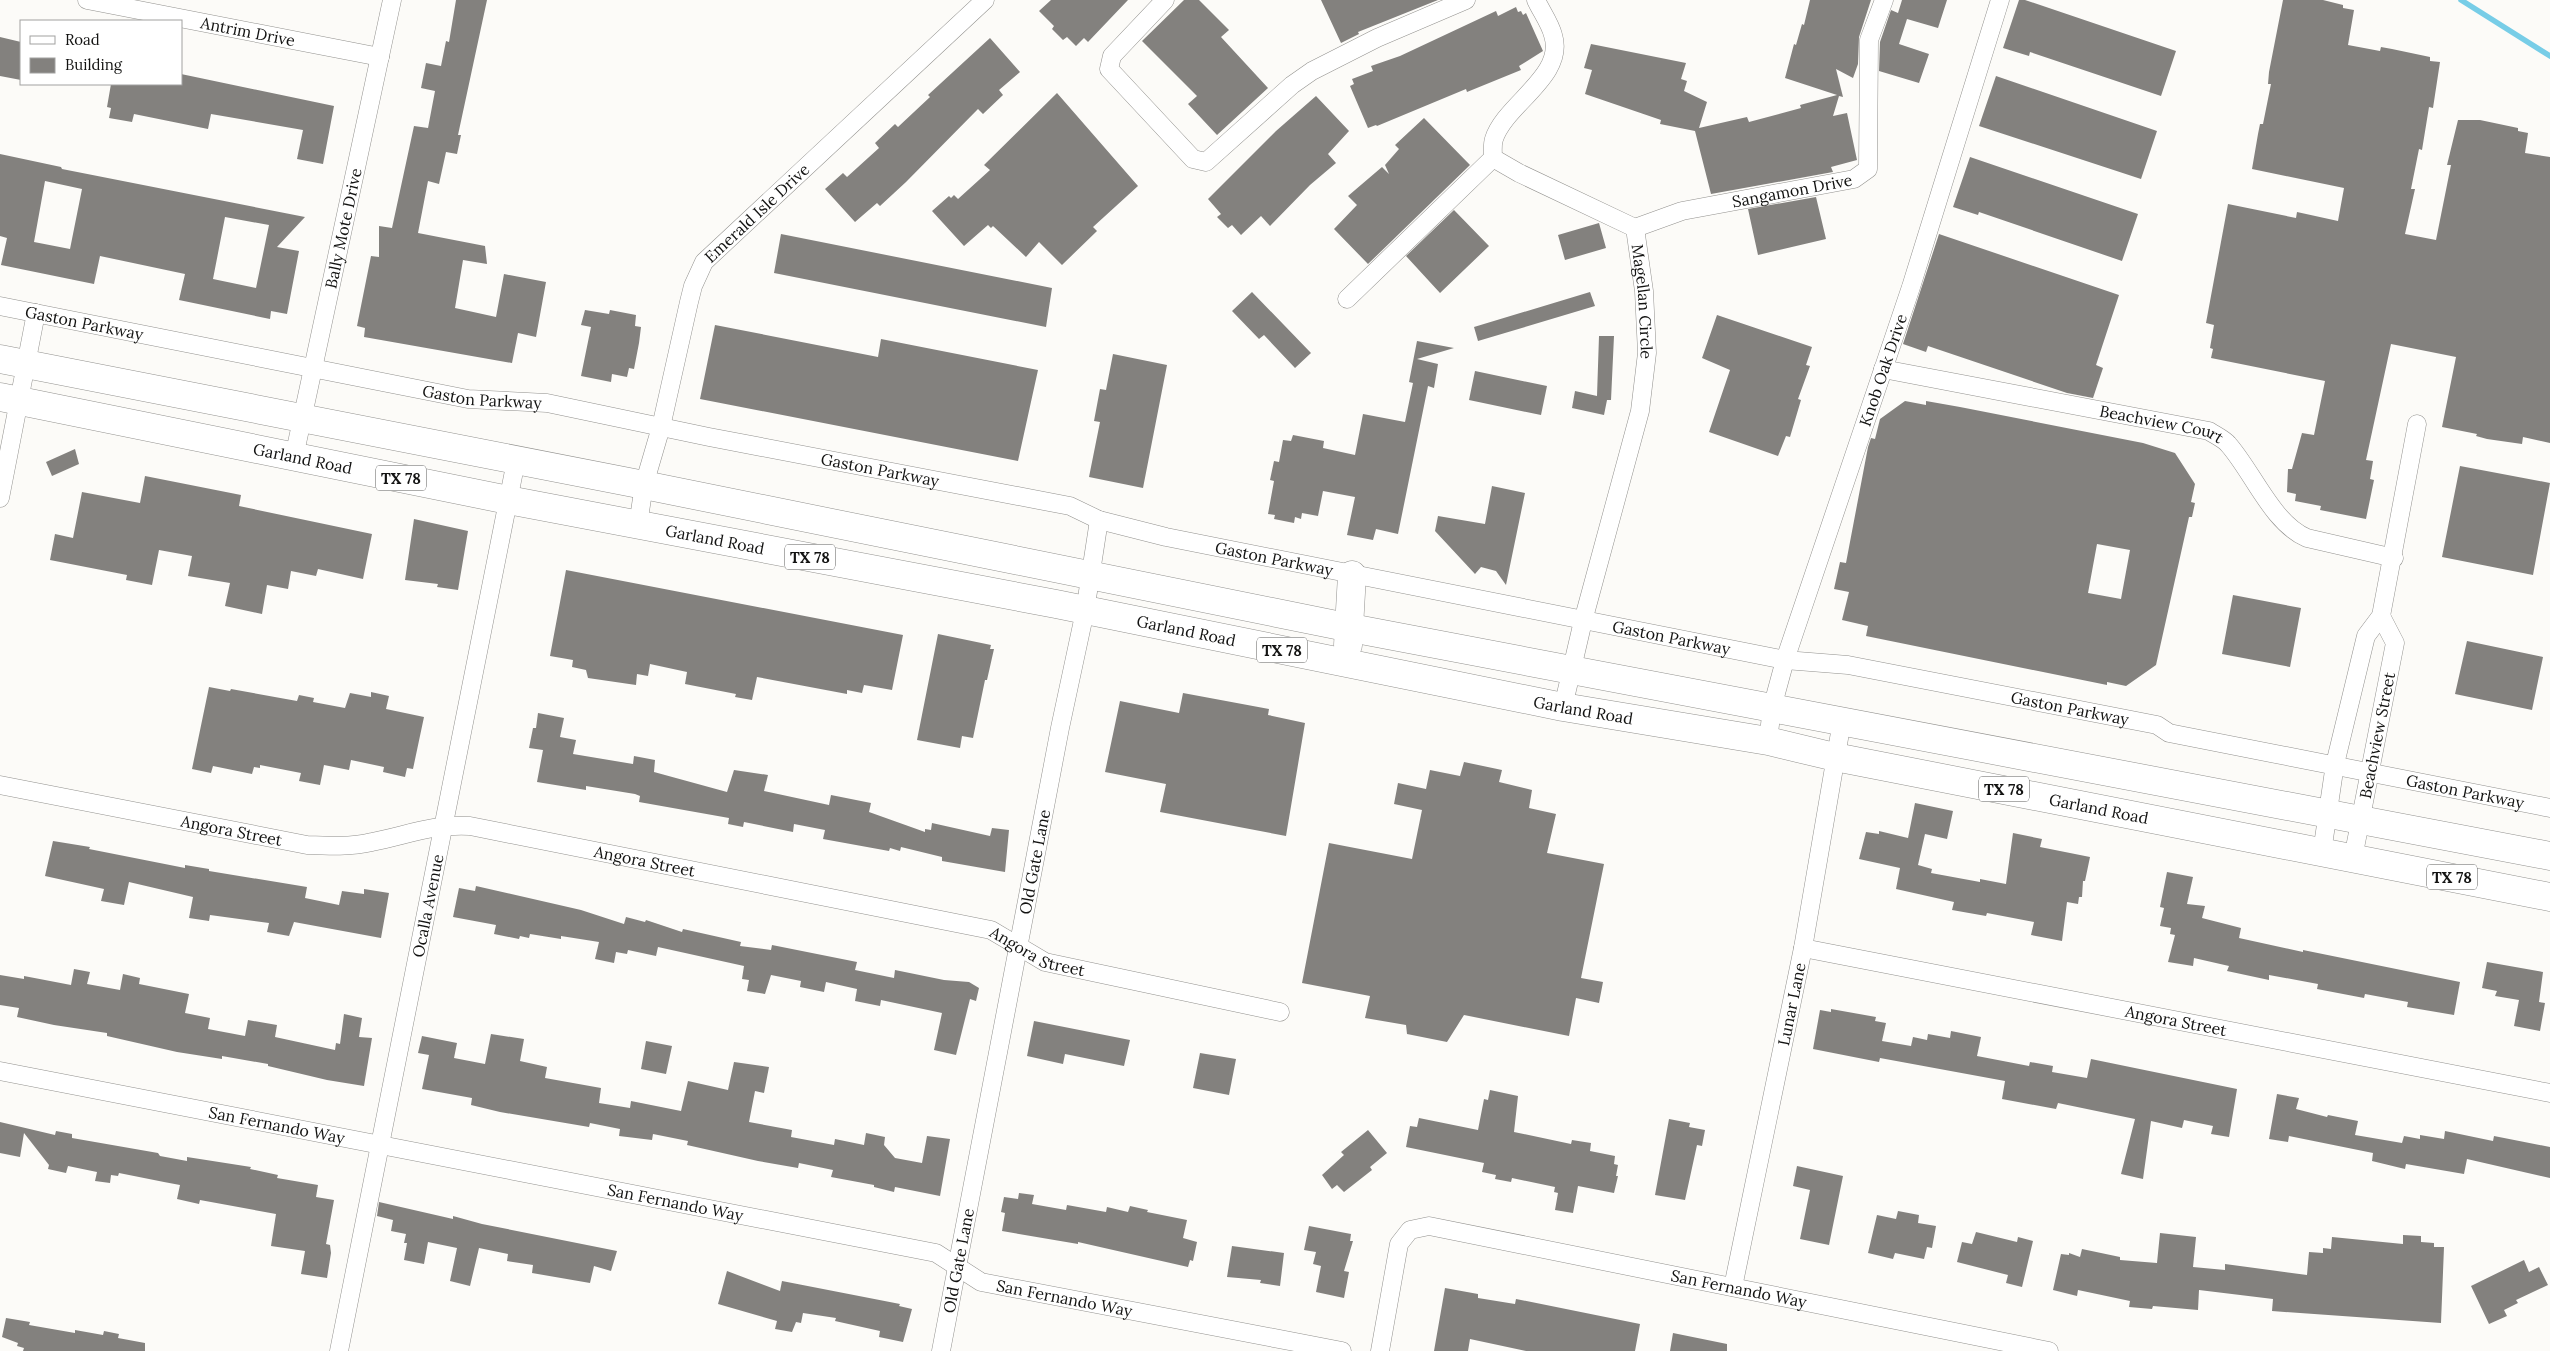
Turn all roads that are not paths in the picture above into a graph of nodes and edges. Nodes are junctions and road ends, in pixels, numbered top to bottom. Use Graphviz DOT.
graph roads {
  1 [pos="87,0"];
  2 [pos="392,0"];
  3 [pos="985,0"];
  4 [pos="1165,0"];
  5 [pos="1466,0"];
  6 [pos="1536,0"];
  7 [pos="1884,0"];
  8 [pos="2000,0"];
  9 [pos="380,57"];
  10 [pos="1493,158"];
  11 [pos="1635,228"];
  12 [pos="1347,299"];
  13 [pos="0,306"];
  14 [pos="36,313"];
  15 [pos="0,360"];
  16 [pos="27,365"];
  17 [pos="314,369"];
  18 [pos="1883,369"];
  19 [pos="9,398"];
  20 [pos="302,420"];
  21 [pos="2417,424"];
  22 [pos="661,427"];
  23 [pos="294,457"];
  24 [pos="516,461"];
  25 [pos="644,485"];
  26 [pos="0,498"];
  27 [pos="508,500"];
  28 [pos="1099,520"];
  29 [pos="638,525"];
  30 [pos="2394,558"];
  31 [pos="1352,574"];
  32 [pos="1091,575"];
  33 [pos="1085,611"];
  34 [pos="2381,616"];
  35 [pos="1583,621"];
  36 [pos="1351,628"];
  37 [pos="1784,660"];
  38 [pos="1346,664"];
  39 [pos="1572,668"];
  40 [pos="1563,707"];
  41 [pos="1772,708"];
  42 [pos="1842,721"];
  43 [pos="1768,741"];
  44 [pos="1835,757"];
  45 [pos="2335,764"];
  46 [pos="2371,771"];
  47 [pos="0,786"];
  48 [pos="2550,808"];
  49 [pos="2328,812"];
  50 [pos="2361,818"];
  51 [pos="445,825"];
  52 [pos="2322,852"];
  53 [pos="2550,856"];
  54 [pos="2354,858"];
  55 [pos="2550,897"];
  56 [pos="1020,948"];
  57 [pos="1803,948"];
  58 [pos="1280,1012"];
  59 [pos="0,1071"];
  60 [pos="2550,1093"];
  61 [pos="381,1147"];
  62 [pos="957,1266"];
  63 [pos="1733,1287"];
  64 [pos="339,1351"];
  65 [pos="941,1351"];
  66 [pos="1342,1351"];
  67 [pos="1380,1351"];
  68 [pos="2048,1351"];
  1 -- 9 [label="street, Antrim Drive"];
  2 -- 9 [label="street, Bally Mote Drive"];
  3 -- 22 [label="street, Emerald Isle Drive"];
  4 -- 5 [label="street"];
  6 -- 10 [label="street"];
  7 -- 11 [label="street, Sangamon Drive"];
  8 -- 18 [label="street, Knob Oak Drive"];
  9 -- 17 [label="street, Bally Mote Drive"];
  10 -- 11 [label="street, Magellan Circle"];
  10 -- 12 [label="street"];
  11 -- 35 [label="street, Magellan Circle"];
  13 -- 14 [label="street, Gaston Parkway"];
  14 -- 16 [label="street"];
  14 -- 17 [label="street, Gaston Parkway"];
  15 -- 16 [label="main road, TX 78"];
  16 -- 19 [label="street"];
  16 -- 20 [label="main road, TX 78"];
  17 -- 20 [label="street, Bally Mote Drive"];
  17 -- 22 [label="street, Gaston Parkway"];
  18 -- 30 [label="street, Beachview Court"];
  18 -- 37 [label="street, Knob Oak Drive"];
  19 -- 23 [label="main road, Garland Road / TX 78"];
  19 -- 26 [label="street"];
  20 -- 23 [label="street, Bally Mote Drive"];
  20 -- 24 [label="main road, TX 78"];
  21 -- 30 [label="street, Beachview Street"];
  22 -- 25 [label="street, Emerald Isle Drive"];
  22 -- 28 [label="street, Gaston Parkway"];
  23 -- 27 [label="main road, Garland Road / TX 78"];
  24 -- 25 [label="main road, TX 78"];
  24 -- 27 [label="street, Ocalla Avenue"];
  25 -- 29 [label="street, Emerald Isle Drive"];
  25 -- 32 [label="main road, TX 78"];
  27 -- 29 [label="main road, Garland Road / TX 78"];
  27 -- 51 [label="street, Ocalla Avenue"];
  28 -- 31 [label="street, Gaston Parkway"];
  28 -- 32 [label="street, Old Gate Lane"];
  29 -- 33 [label="main road, Garland Road / TX 78"];
  30 -- 34 [label="street, Beachview Street"];
  31 -- 35 [label="street, Gaston Parkway"];
  31 -- 36 [label="main road"];
  32 -- 33 [label="street, Old Gate Lane"];
  32 -- 36 [label="main road, TX 78"];
  33 -- 38 [label="main road, Garland Road / TX 78"];
  33 -- 56 [label="street, Old Gate Lane"];
  34 -- 45 [label="street, Beachview Street"];
  34 -- 46 [label="street, Beachview Street"];
  35 -- 37 [label="street, Gaston Parkway"];
  35 -- 39 [label="street, Magellan Circle"];
  36 -- 38 [label="main road"];
  36 -- 39 [label="main road, TX 78"];
  37 -- 41 [label="street, Knob Oak Drive"];
  37 -- 45 [label="street, Gaston Parkway"];
  38 -- 40 [label="main road, Garland Road / TX 78"];
  39 -- 40 [label="street, Magellan Circle"];
  39 -- 41 [label="main road, TX 78"];
  40 -- 43 [label="main road, Garland Road / TX 78"];
  41 -- 42 [label="main road, TX 78"];
  41 -- 43 [label="street, Knob Oak Drive"];
  42 -- 44 [label="street, Lunar Lane"];
  42 -- 49 [label="main road, TX 78"];
  43 -- 44 [label="main road, Garland Road / TX 78"];
  44 -- 52 [label="main road, Garland Road / TX 78"];
  44 -- 57 [label="street, Lunar Lane"];
  45 -- 46 [label="street, Gaston Parkway"];
  45 -- 49 [label="street, Beachview Street"];
  46 -- 48 [label="street, Gaston Parkway"];
  46 -- 50 [label="street, Beachview Street"];
  47 -- 51 [label="street, Angora Street"];
  49 -- 50 [label="main road, TX 78"];
  49 -- 52 [label="street, Beachview Street"];
  50 -- 53 [label="main road, TX 78"];
  50 -- 54 [label="street, Beachview Street"];
  51 -- 56 [label="street, Angora Street"];
  51 -- 61 [label="street, Ocalla Avenue"];
  52 -- 54 [label="main road, Garland Road / TX 78"];
  54 -- 55 [label="main road, Garland Road / TX 78"];
  56 -- 58 [label="street, Angora Street"];
  56 -- 62 [label="street, Old Gate Lane"];
  57 -- 60 [label="street, Angora Street"];
  57 -- 63 [label="street, Lunar Lane"];
  59 -- 61 [label="street, San Fernando Way"];
  61 -- 62 [label="street, San Fernando Way"];
  61 -- 64 [label="street, Ocalla Avenue"];
  62 -- 65 [label="street, Old Gate Lane"];
  62 -- 66 [label="street, San Fernando Way"];
  63 -- 67 [label="street, San Fernando Way"];
  63 -- 68 [label="street, San Fernando Way"];
}
